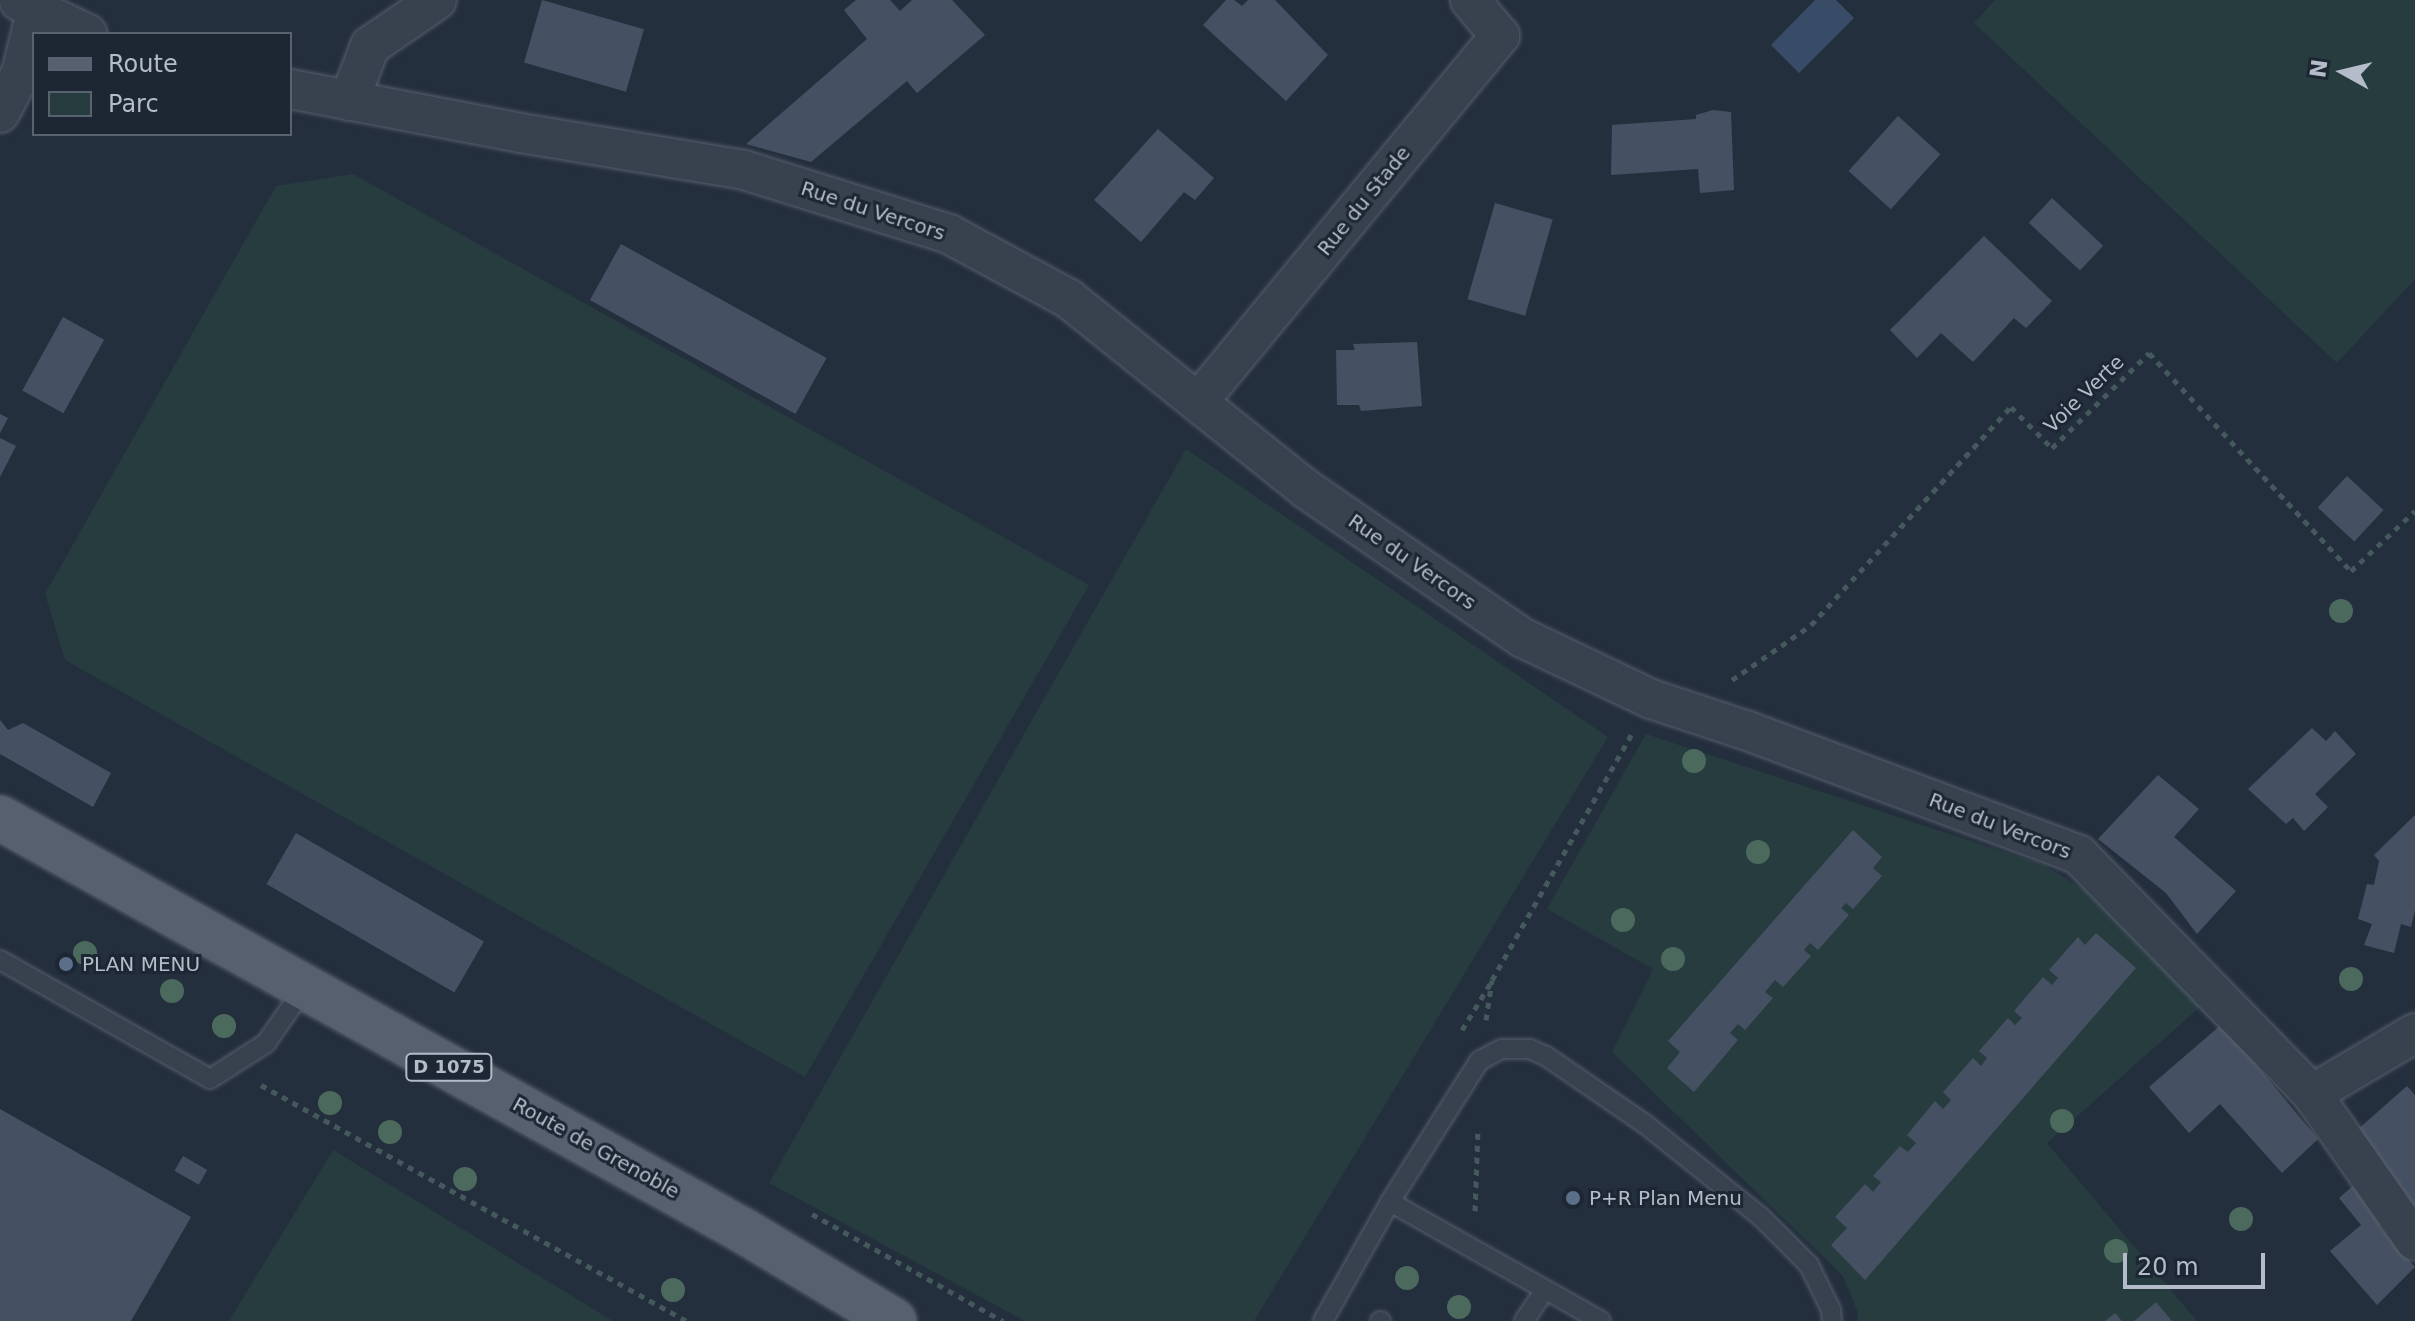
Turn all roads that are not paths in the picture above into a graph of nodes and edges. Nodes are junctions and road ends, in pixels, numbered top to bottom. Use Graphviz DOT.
graph roads {
  1 [pos="437,0"];
  2 [pos="1470,0"];
  3 [pos="32,4"];
  4 [pos="84,32"];
  5 [pos="292,89"];
  6 [pos="349,101"];
  7 [pos="0,113"];
  8 [pos="1198,402"];
  9 [pos="0,818"];
  10 [pos="0,960"];
  11 [pos="305,987"];
  12 [pos="2415,1033"];
  13 [pos="2312,1094"];
  14 [pos="1390,1202"];
  15 [pos="2415,1241"];
  16 [pos="1545,1290"];
  17 [pos="894,1321"];
  18 [pos="1323,1321"];
  19 [pos="1524,1321"];
  20 [pos="1601,1321"];
  21 [pos="1832,1321"];
  1 -- 6 [label="street"];
  2 -- 8 [label="street, Rue du Stade"];
  3 -- 4 [label="street"];
  3 -- 7 [label="street"];
  5 -- 6 [label="street, Rue du Vercors"];
  6 -- 8 [label="street, Rue du Vercors"];
  8 -- 13 [label="street, Rue du Vercors"];
  9 -- 11 [label="main road, Route de Grenoble / D 1075"];
  10 -- 11 [label="lane"];
  11 -- 17 [label="main road, Route de Grenoble / D 1075"];
  12 -- 13 [label="street"];
  13 -- 15 [label="street, Rue du Vercors"];
  14 -- 16 [label="lane"];
  14 -- 18 [label="lane"];
  14 -- 21 [label="lane"];
  16 -- 19 [label="lane"];
  16 -- 20 [label="lane"];
}
